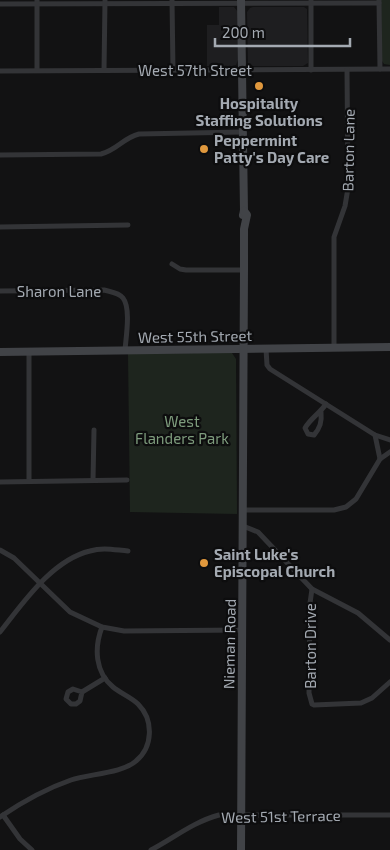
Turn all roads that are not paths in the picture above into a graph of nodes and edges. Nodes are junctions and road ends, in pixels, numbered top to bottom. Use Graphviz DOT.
graph roads {
  1 [pos="379,1"];
  2 [pos="37,2"];
  3 [pos="105,2"];
  4 [pos="172,2"];
  5 [pos="242,2"];
  6 [pos="311,2"];
  7 [pos="0,4"];
  8 [pos="380,69"];
  9 [pos="390,69"];
  10 [pos="37,70"];
  11 [pos="104,70"];
  12 [pos="173,70"];
  13 [pos="242,70"];
  14 [pos="311,70"];
  15 [pos="347,70"];
  16 [pos="0,71"];
  17 [pos="243,132"];
  18 [pos="0,155"];
  19 [pos="128,225"];
  20 [pos="0,227"];
  21 [pos="172,264"];
  22 [pos="244,270"];
  23 [pos="0,292"];
  24 [pos="390,347"];
  25 [pos="244,348"];
  26 [pos="334,348"];
  27 [pos="266,349"];
  28 [pos="125,350"];
  29 [pos="0,352"];
  30 [pos="29,352"];
  31 [pos="326,404"];
  32 [pos="321,412"];
  33 [pos="94,430"];
  34 [pos="375,435"];
  35 [pos="390,440"];
  36 [pos="390,452"];
  37 [pos="380,459"];
  38 [pos="93,480"];
  39 [pos="127,480"];
  40 [pos="29,481"];
  41 [pos="0,482"];
  42 [pos="243,510"];
  43 [pos="243,526"];
  44 [pos="0,550"];
  45 [pos="128,551"];
  46 [pos="41,584"];
  47 [pos="312,589"];
  48 [pos="102,627"];
  49 [pos="242,630"];
  50 [pos="0,632"];
  51 [pos="390,640"];
  52 [pos="104,678"];
  53 [pos="390,682"];
  54 [pos="82,692"];
  55 [pos="390,815"];
  56 [pos="1,816"];
  57 [pos="242,816"];
  58 [pos="32,850"];
  59 [pos="151,850"];
  60 [pos="241,850"];
  1 -- 6 [label="street"];
  1 -- 8 [label="street"];
  2 -- 3 [label="street"];
  2 -- 7 [label="street"];
  2 -- 10 [label="street"];
  3 -- 4 [label="street"];
  3 -- 11 [label="street"];
  4 -- 5 [label="street"];
  4 -- 12 [label="street"];
  5 -- 6 [label="street"];
  5 -- 13 [label="main road, Nieman Road"];
  6 -- 14 [label="street"];
  8 -- 9 [label="street, West 57th Street"];
  8 -- 15 [label="street, West 57th Street"];
  10 -- 11 [label="street, West 57th Street"];
  10 -- 16 [label="street, West 57th Street"];
  11 -- 12 [label="street, West 57th Street"];
  12 -- 13 [label="street, West 57th Street"];
  13 -- 14 [label="street, West 57th Street"];
  13 -- 17 [label="main road, Nieman Road"];
  14 -- 15 [label="street, West 57th Street"];
  15 -- 26 [label="street, Barton Lane"];
  17 -- 18 [label="street"];
  17 -- 22 [label="main road, Nieman Road"];
  19 -- 20 [label="street"];
  21 -- 22 [label="street"];
  22 -- 25 [label="main road, Nieman Road"];
  23 -- 28 [label="street, Sharon Lane"];
  24 -- 26 [label="main road, West 55th Street"];
  25 -- 27 [label="main road, West 55th Street"];
  25 -- 28 [label="main road, West 55th Street"];
  25 -- 42 [label="main road, Nieman Road"];
  26 -- 27 [label="main road, West 55th Street"];
  27 -- 31 [label="street"];
  28 -- 30 [label="main road, West 55th Street"];
  29 -- 30 [label="main road, West 55th Street"];
  30 -- 40 [label="street"];
  31 -- 32 [label="street"];
  31 -- 34 [label="street"];
  33 -- 38 [label="street"];
  34 -- 35 [label="street"];
  34 -- 37 [label="street"];
  36 -- 37 [label="street"];
  37 -- 42 [label="street"];
  38 -- 39 [label="street"];
  38 -- 40 [label="street"];
  40 -- 41 [label="street"];
  42 -- 43 [label="main road, Nieman Road"];
  43 -- 47 [label="street"];
  43 -- 49 [label="main road, Nieman Road"];
  44 -- 46 [label="street"];
  45 -- 46 [label="street"];
  46 -- 48 [label="street"];
  46 -- 50 [label="street"];
  47 -- 51 [label="street"];
  47 -- 53 [label="street, Barton Drive"];
  48 -- 49 [label="street"];
  48 -- 52 [label="street"];
  49 -- 57 [label="main road, Nieman Road"];
  52 -- 54 [label="street"];
  52 -- 56 [label="street"];
  55 -- 57 [label="street, West 51st Terrace"];
  56 -- 58 [label="street"];
  57 -- 59 [label="street, West 51st Terrace"];
  57 -- 60 [label="main road, Nieman Road"];
}
